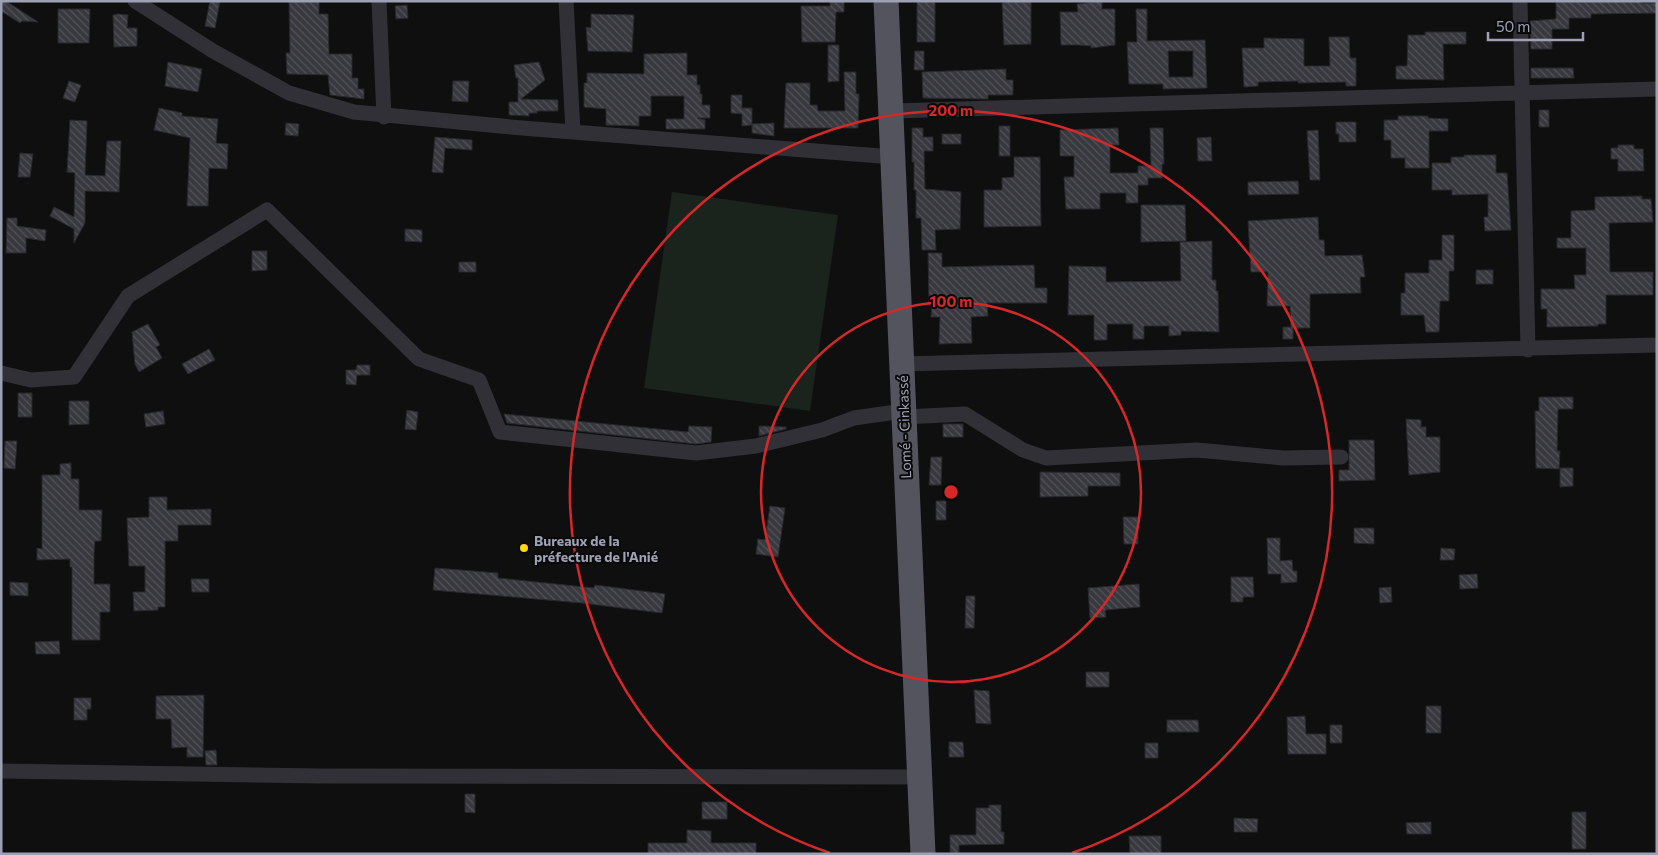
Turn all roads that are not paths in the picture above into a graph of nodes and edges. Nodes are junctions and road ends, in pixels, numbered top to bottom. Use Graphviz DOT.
graph roads {
  1 [pos="135,1"];
  2 [pos="379,1"];
  3 [pos="566,1"];
  4 [pos="886,1"];
  5 [pos="1520,1"];
  6 [pos="1657,90"];
  7 [pos="1522,94"];
  8 [pos="892,111"];
  9 [pos="384,117"];
  10 [pos="573,132"];
  11 [pos="894,157"];
  12 [pos="1657,345"];
  13 [pos="1528,350"];
  14 [pos="902,364"];
  15 [pos="1,373"];
  16 [pos="903,414"];
  17 [pos="1341,457"];
  18 [pos="1,771"];
  19 [pos="920,777"];
  20 [pos="923,854"];
  1 -- 9 [label="street"];
  2 -- 9 [label="street"];
  3 -- 10 [label="street"];
  4 -- 8 [label="highway, Lomé - Cinkassé"];
  5 -- 7 [label="street"];
  6 -- 7 [label="street"];
  7 -- 8 [label="street"];
  7 -- 13 [label="street"];
  8 -- 11 [label="highway, Lomé - Cinkassé"];
  9 -- 10 [label="street"];
  10 -- 11 [label="street"];
  11 -- 14 [label="highway, Lomé - Cinkassé"];
  12 -- 13 [label="street"];
  13 -- 14 [label="street"];
  14 -- 16 [label="highway, Lomé - Cinkassé"];
  15 -- 16 [label="street"];
  16 -- 17 [label="street"];
  16 -- 19 [label="highway, Lomé - Cinkassé"];
  18 -- 19 [label="street"];
  19 -- 20 [label="highway, Lomé - Cinkassé"];
}
